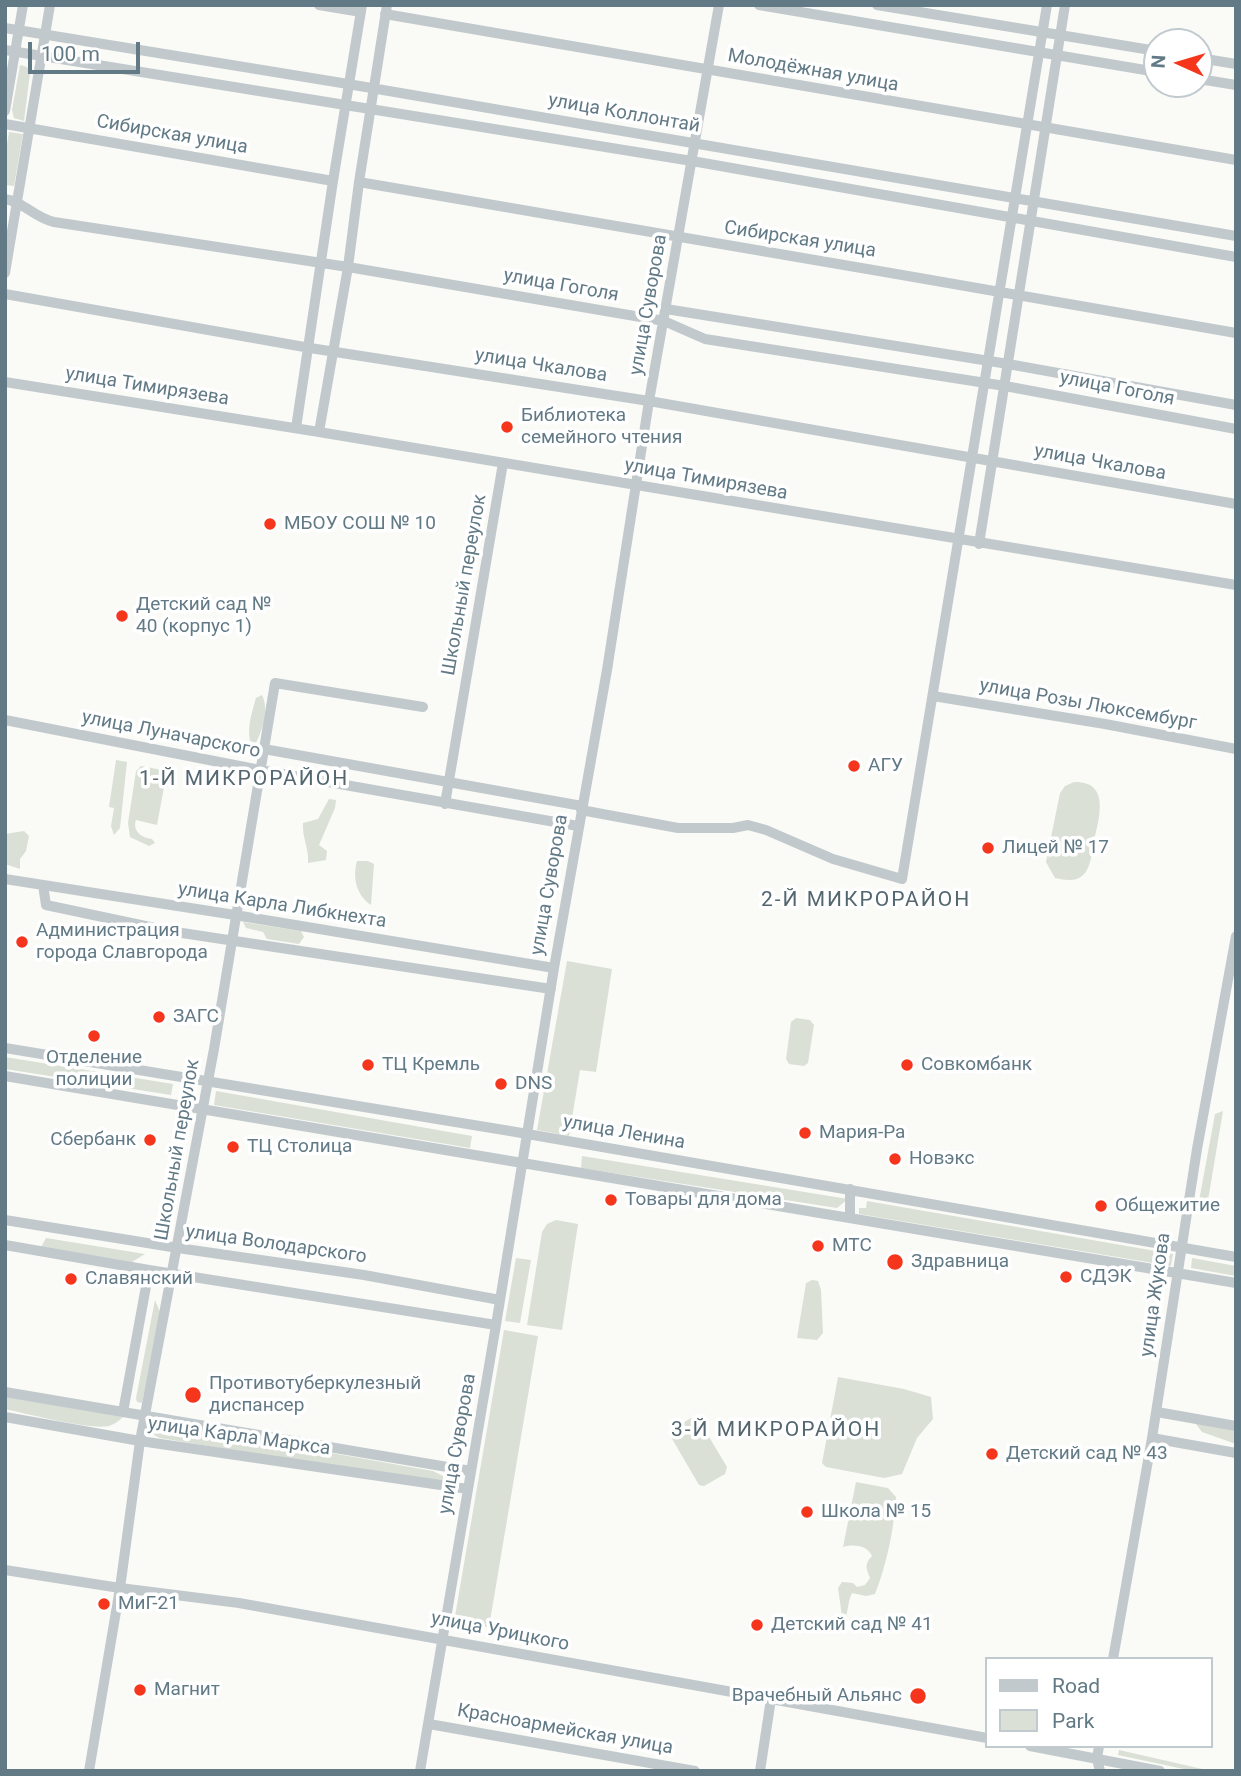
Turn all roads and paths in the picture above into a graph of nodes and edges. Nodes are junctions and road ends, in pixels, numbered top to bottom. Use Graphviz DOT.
graph roads {
  1 [pos="23,5"];
  2 [pos="50,5"];
  3 [pos="319,5"];
  4 [pos="719,5"];
  5 [pos="760,5"];
  6 [pos="877,5"];
  7 [pos="1047,5"];
  8 [pos="1065,5"];
  9 [pos="362,9"];
  10 [pos="386,10"];
  11 [pos="5,28"];
  12 [pos="19,31"];
  13 [pos="1043,32"];
  14 [pos="45,35"];
  15 [pos="1061,35"];
  16 [pos="1143,49"];
  17 [pos="11,50"];
  18 [pos="1040,52"];
  19 [pos="1058,55"];
  20 [pos="42,56"];
  21 [pos="1213,60"];
  22 [pos="1236,64"];
  23 [pos="708,70"];
  24 [pos="1143,70"];
  25 [pos="1213,81"];
  26 [pos="348,84"];
  27 [pos="1236,85"];
  28 [pos="374,89"];
  29 [pos="345,105"];
  30 [pos="370,109"];
  31 [pos="5,111"];
  32 [pos="5,124"];
  33 [pos="1028,126"];
  34 [pos="1046,128"];
  35 [pos="31,129"];
  36 [pos="695,144"];
  37 [pos="1236,160"];
  38 [pos="692,161"];
  39 [pos="333,181"];
  40 [pos="359,182"];
  41 [pos="1015,198"];
  42 [pos="5,200"];
  43 [pos="1032,201"];
  44 [pos="18,203"];
  45 [pos="1012,218"];
  46 [pos="1029,220"];
  47 [pos="1236,236"];
  48 [pos="678,238"];
  49 [pos="1236,257"];
  50 [pos="322,263"];
  51 [pos="348,267"];
  52 [pos="5,273"];
  53 [pos="1000,290"];
  54 [pos="5,294"];
  55 [pos="1019,294"];
  56 [pos="666,309"];
  57 [pos="664,321"];
  58 [pos="1236,333"];
  59 [pos="310,348"];
  60 [pos="333,351"];
  61 [pos="988,361"];
  62 [pos="1008,364"];
  63 [pos="5,382"];
  64 [pos="984,383"];
  65 [pos="1005,386"];
  66 [pos="649,401"];
  67 [pos="1236,405"];
  68 [pos="296,428"];
  69 [pos="1236,429"];
  70 [pos="319,432"];
  71 [pos="974,458"];
  72 [pos="993,461"];
  73 [pos="503,463"];
  74 [pos="636,485"];
  75 [pos="1236,504"];
  76 [pos="960,540"];
  77 [pos="979,544"];
  78 [pos="1236,585"];
  79 [pos="933,696"];
  80 [pos="423,707"];
  81 [pos="5,720"];
  82 [pos="264,748"];
  83 [pos="1236,749"];
  84 [pos="260,770"];
  85 [pos="449,782"];
  86 [pos="445,804"];
  87 [pos="581,808"];
  88 [pos="578,826"];
  89 [pos="5,879"];
  90 [pos="43,886"];
  91 [pos="235,915"];
  92 [pos="1236,937"];
  93 [pos="230,940"];
  94 [pos="554,968"];
  95 [pos="551,989"];
  96 [pos="5,1048"];
  97 [pos="5,1076"];
  98 [pos="207,1082"];
  99 [pos="202,1108"];
  100 [pos="527,1134"];
  101 [pos="523,1162"];
  102 [pos="849,1189"];
  103 [pos="850,1217"];
  104 [pos="5,1220"];
  105 [pos="5,1245"];
  106 [pos="1181,1247"];
  107 [pos="178,1248"];
  108 [pos="1236,1257"];
  109 [pos="149,1270"];
  110 [pos="1177,1272"];
  111 [pos="173,1274"];
  112 [pos="1236,1283"];
  113 [pos="500,1300"];
  114 [pos="496,1325"];
  115 [pos="5,1392"];
  116 [pos="123,1412"];
  117 [pos="1157,1412"];
  118 [pos="146,1416"];
  119 [pos="5,1417"];
  120 [pos="1236,1426"];
  121 [pos="1152,1438"];
  122 [pos="140,1441"];
  123 [pos="1236,1453"];
  124 [pos="471,1471"];
  125 [pos="468,1489"];
  126 [pos="5,1570"];
  127 [pos="120,1588"];
  128 [pos="443,1641"];
  129 [pos="1113,1657"];
  130 [pos="771,1699"];
  131 [pos="429,1724"];
  132 [pos="986,1738"];
  133 [pos="1037,1748"];
  134 [pos="1098,1765"];
  135 [pos="89,1771"];
  136 [pos="420,1771"];
  137 [pos="695,1771"];
  138 [pos="760,1771"];
  139 [pos="1160,1771"];
  1 -- 12 [label="street"];
  2 -- 14 [label="street"];
  3 -- 9 [label="street"];
  4 -- 23 [label="street, улица Суворова"];
  5 -- 18 [label="street"];
  6 -- 13 [label="street"];
  7 -- 13 [label="street"];
  8 -- 15 [label="street"];
  9 -- 26 [label="street"];
  10 -- 23 [label="street, Молодёжная улица"];
  10 -- 28 [label="street"];
  11 -- 12 [label="street, улица Коллонтай"];
  12 -- 14 [label="street, улица Коллонтай"];
  12 -- 17 [label="street"];
  13 -- 15 [label="street"];
  13 -- 18 [label="street"];
  14 -- 20 [label="street"];
  14 -- 26 [label="street, улица Коллонтай"];
  15 -- 16 [label="street"];
  15 -- 19 [label="street"];
  17 -- 20 [label="street"];
  17 -- 31 [label="street"];
  18 -- 19 [label="street"];
  18 -- 33 [label="street"];
  19 -- 24 [label="street"];
  19 -- 34 [label="street"];
  20 -- 29 [label="street"];
  20 -- 35 [label="street"];
  21 -- 22 [label="street"];
  23 -- 33 [label="street, Молодёжная улица"];
  23 -- 36 [label="street, улица Суворова"];
  25 -- 27 [label="street"];
  26 -- 28 [label="street, улица Коллонтай"];
  26 -- 29 [label="street"];
  28 -- 30 [label="street"];
  28 -- 36 [label="street, улица Коллонтай"];
  29 -- 30 [label="street, улица Коллонтай"];
  29 -- 39 [label="street"];
  30 -- 38 [label="street, улица Коллонтай"];
  30 -- 40 [label="street"];
  32 -- 35 [label="street, Сибирская улица"];
  33 -- 34 [label="street, Молодёжная улица"];
  33 -- 41 [label="street"];
  34 -- 37 [label="street, Молодёжная улица"];
  34 -- 43 [label="street"];
  35 -- 39 [label="street, Сибирская улица"];
  35 -- 44 [label="street"];
  36 -- 38 [label="street, улица Суворова"];
  36 -- 41 [label="street, улица Коллонтай"];
  38 -- 45 [label="street, улица Коллонтай"];
  38 -- 48 [label="street, улица Суворова"];
  39 -- 50 [label="street"];
  40 -- 48 [label="street, Сибирская улица"];
  40 -- 51 [label="street"];
  41 -- 43 [label="street, улица Коллонтай"];
  41 -- 45 [label="street"];
  42 -- 44 [label="street, улица Гоголя"];
  43 -- 46 [label="street"];
  43 -- 47 [label="street, улица Коллонтай"];
  44 -- 50 [label="street, улица Гоголя"];
  44 -- 52 [label="street"];
  45 -- 46 [label="street, улица Коллонтай"];
  45 -- 53 [label="street"];
  46 -- 49 [label="street, улица Коллонтай"];
  46 -- 55 [label="street"];
  48 -- 53 [label="street, Сибирская улица"];
  48 -- 56 [label="street, улица Суворова"];
  50 -- 51 [label="street, улица Гоголя"];
  50 -- 59 [label="street"];
  51 -- 57 [label="street, улица Гоголя"];
  51 -- 60 [label="street"];
  53 -- 55 [label="street, Сибирская улица"];
  53 -- 61 [label="street"];
  54 -- 59 [label="street, улица Чкалова"];
  55 -- 58 [label="street, Сибирская улица"];
  55 -- 62 [label="street"];
  56 -- 57 [label="street, улица Суворова"];
  56 -- 61 [label="street"];
  57 -- 64 [label="street, улица Гоголя"];
  57 -- 66 [label="street, улица Суворова"];
  59 -- 60 [label="street, улица Чкалова"];
  59 -- 68 [label="street"];
  60 -- 66 [label="street, улица Чкалова"];
  60 -- 70 [label="street"];
  61 -- 62 [label="street"];
  61 -- 64 [label="street"];
  62 -- 65 [label="street"];
  62 -- 67 [label="street"];
  63 -- 68 [label="street, улица Тимирязева"];
  64 -- 65 [label="street, улица Гоголя"];
  64 -- 71 [label="street"];
  65 -- 69 [label="street, улица Гоголя"];
  65 -- 72 [label="street"];
  66 -- 71 [label="street, улица Чкалова"];
  66 -- 74 [label="street, улица Суворова"];
  68 -- 70 [label="street, улица Тимирязева"];
  70 -- 73 [label="street, улица Тимирязева"];
  71 -- 72 [label="street, улица Чкалова"];
  71 -- 76 [label="street"];
  72 -- 75 [label="street, улица Чкалова"];
  72 -- 77 [label="street"];
  73 -- 74 [label="street, улица Тимирязева"];
  73 -- 85 [label="street, Школьный переулок"];
  74 -- 76 [label="street, улица Тимирязева"];
  74 -- 87 [label="street, улица Суворова"];
  76 -- 77 [label="street, улица Тимирязева"];
  76 -- 79 [label="street"];
  77 -- 78 [label="street, улица Тимирязева"];
  79 -- 83 [label="street, улица Розы Люксембург"];
  79 -- 87 [label="street, улица Луначарского"];
  80 -- 82 [label="street, Школьный переулок"];
  81 -- 84 [label="street, улица Луначарского"];
  82 -- 84 [label="street, Школьный переулок"];
  82 -- 85 [label="street, улица Луначарского"];
  84 -- 86 [label="street, улица Луначарского"];
  84 -- 91 [label="street, Школьный переулок"];
  85 -- 86 [label="street, Школьный переулок"];
  85 -- 87 [label="street, улица Луначарского"];
  86 -- 88 [label="street, улица Луначарского"];
  87 -- 88 [label="street, улица Суворова"];
  88 -- 94 [label="street, улица Суворова"];
  89 -- 90 [label="street, улица Карла Либкнехта"];
  90 -- 91 [label="street, улица Карла Либкнехта"];
  90 -- 93 [label="street"];
  91 -- 93 [label="street, Школьный переулок"];
  91 -- 94 [label="street, улица Карла Либкнехта"];
  92 -- 106 [label="street, улица Жукова"];
  93 -- 95 [label="street"];
  93 -- 98 [label="street, Школьный переулок"];
  94 -- 95 [label="street, улица Суворова"];
  95 -- 100 [label="street, улица Суворова"];
  96 -- 98 [label="street, улица Ленина"];
  97 -- 99 [label="street"];
  98 -- 99 [label="street, Школьный переулок"];
  98 -- 100 [label="street, улица Ленина"];
  99 -- 101 [label="street"];
  99 -- 107 [label="street, Школьный переулок"];
  100 -- 101 [label="street, улица Суворова"];
  100 -- 102 [label="street, улица Ленина"];
  101 -- 103 [label="street"];
  101 -- 113 [label="street, улица Суворова"];
  102 -- 103 [label="street"];
  102 -- 106 [label="street, улица Ленина"];
  103 -- 110 [label="street"];
  104 -- 107 [label="street, улица Володарского"];
  105 -- 109 [label="street"];
  106 -- 108 [label="street, улица Ленина"];
  106 -- 110 [label="street, улица Жукова"];
  107 -- 111 [label="street, Школьный переулок"];
  107 -- 113 [label="street, улица Володарского"];
  109 -- 111 [label="street"];
  109 -- 116 [label="street"];
  110 -- 112 [label="street"];
  110 -- 117 [label="street, улица Жукова"];
  111 -- 114 [label="street"];
  111 -- 118 [label="street, Школьный переулок"];
  113 -- 114 [label="street, улица Суворова"];
  114 -- 124 [label="street, улица Суворова"];
  115 -- 116 [label="street, улица Карла Маркса"];
  116 -- 118 [label="street, улица Карла Маркса"];
  117 -- 120 [label="street"];
  117 -- 121 [label="street, улица Жукова"];
  118 -- 122 [label="street, Школьный переулок"];
  118 -- 124 [label="street, улица Карла Маркса"];
  119 -- 122 [label="street, улица Карла Маркса"];
  121 -- 123 [label="street"];
  121 -- 129 [label="street, улица Жукова"];
  122 -- 125 [label="street, улица Карла Маркса"];
  122 -- 127 [label="street, Школьный переулок"];
  124 -- 125 [label="street, улица Суворова"];
  125 -- 128 [label="street, улица Суворова"];
  126 -- 127 [label="street, улица Урицкого"];
  127 -- 128 [label="street, улица Урицкого"];
  127 -- 135 [label="street, Школьный переулок"];
  128 -- 130 [label="street, улица Урицкого"];
  128 -- 131 [label="street, улица Суворова"];
  130 -- 132 [label="street, улица Урицкого"];
  130 -- 138 [label="street"];
  131 -- 136 [label="street, улица Суворова"];
  131 -- 137 [label="street, Красноармейская улица"];
  133 -- 134 [label="street"];
  134 -- 139 [label="street"];
}
